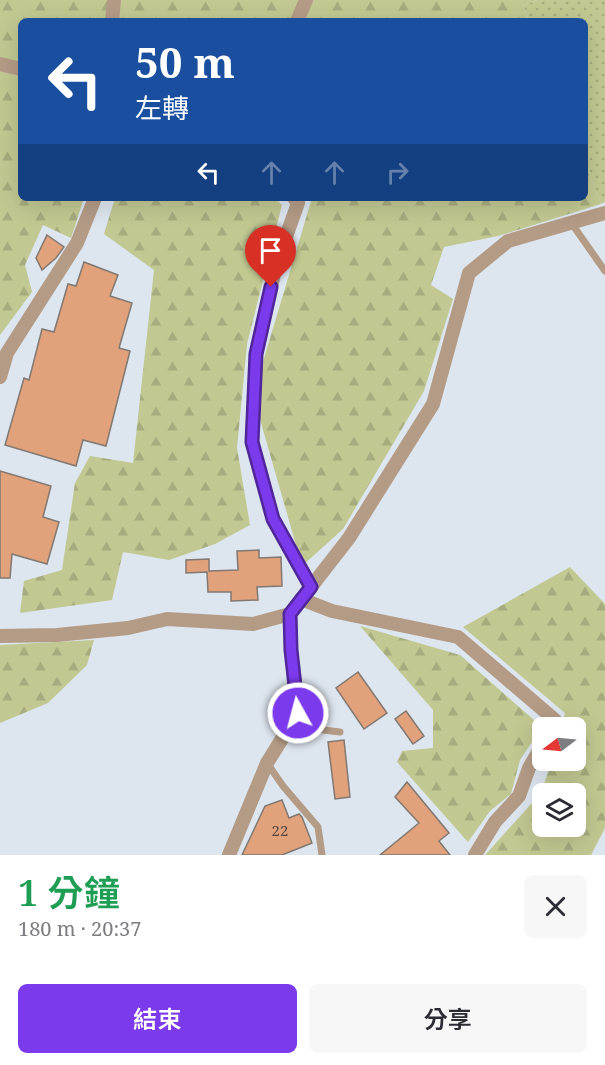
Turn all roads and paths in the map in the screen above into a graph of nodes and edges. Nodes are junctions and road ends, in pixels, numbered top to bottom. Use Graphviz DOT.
graph roads {
  1 [pos="114,0"];
  2 [pos="306,0"];
  3 [pos="112,18"];
  4 [pos="298,18"];
  5 [pos="0,64"];
  6 [pos="18,68"];
  7 [pos="94,201"];
  8 [pos="296,201"];
  9 [pos="605,213"];
  10 [pos="572,224"];
  11 [pos="605,271"];
  12 [pos="0,377"];
  13 [pos="311,587"];
  14 [pos="301,599"];
  15 [pos="290,614"];
  16 [pos="0,636"];
  17 [pos="298,713"];
  18 [pos="551,717"];
  19 [pos="340,732"];
  20 [pos="267,763"];
  21 [pos="532,763"];
  22 [pos="229,855"];
  23 [pos="322,855"];
  24 [pos="475,855"];
  1 -- 3 [label="street"];
  2 -- 4 [label="street"];
  5 -- 6 [label="street"];
  7 -- 12 [label="street"];
  8 -- 13 [label="street"];
  9 -- 10 [label="street"];
  10 -- 11 [label="lane"];
  10 -- 13 [label="street"];
  13 -- 14 [label="street"];
  14 -- 15 [label="street"];
  14 -- 18 [label="street"];
  15 -- 16 [label="street"];
  15 -- 17 [label="street"];
  17 -- 19 [label="lane"];
  17 -- 20 [label="street"];
  20 -- 22 [label="street"];
  20 -- 23 [label="lane"];
  21 -- 24 [label="street"];
}
